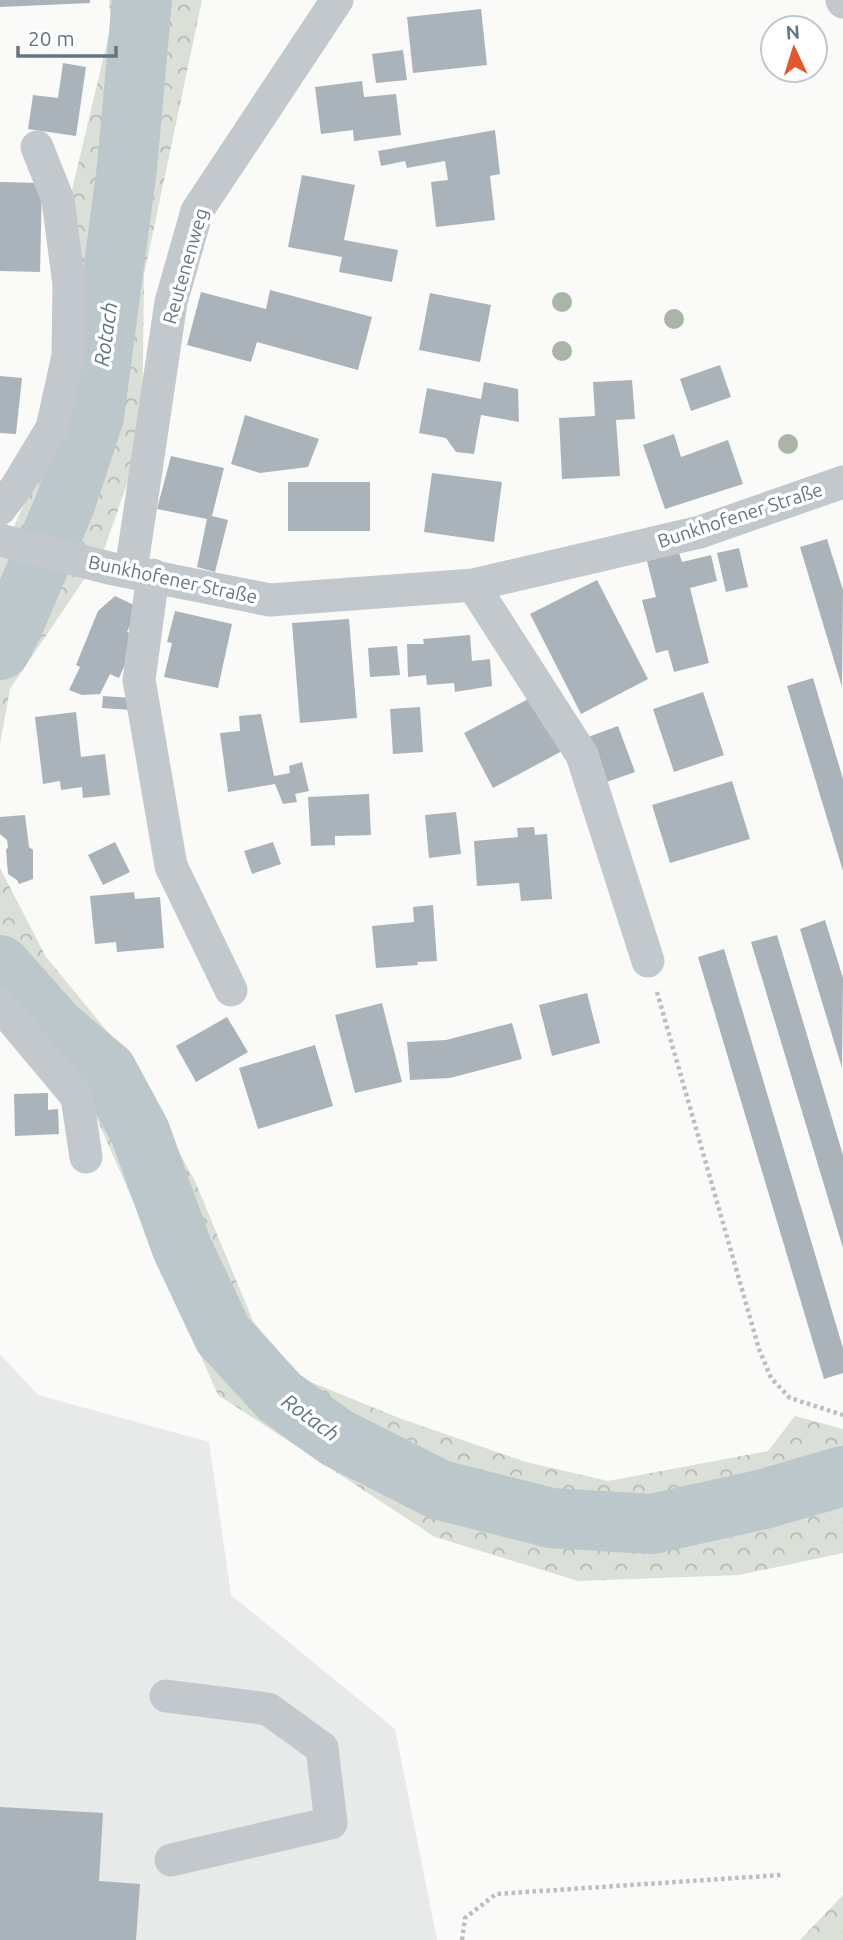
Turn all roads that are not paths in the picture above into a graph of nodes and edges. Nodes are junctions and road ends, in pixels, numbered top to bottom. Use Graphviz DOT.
graph roads {
  1 [pos="337,0"];
  2 [pos="37,147"];
  3 [pos="843,482"];
  4 [pos="0,509"];
  5 [pos="6,541"];
  6 [pos="131,571"];
  7 [pos="474,585"];
  8 [pos="648,961"];
  9 [pos="231,990"];
  10 [pos="0,1005"];
  11 [pos="86,1157"];
  12 [pos="166,1696"];
  13 [pos="171,1860"];
  1 -- 6 [label="street, Reutenenweg"];
  2 -- 4 [label="street"];
  3 -- 7 [label="street, Bunkhofener Straße"];
  5 -- 6 [label="street, Bunkhofener Straße"];
  6 -- 7 [label="street, Bunkhofener Straße"];
  6 -- 9 [label="street, Reutenenweg"];
  7 -- 8 [label="street"];
  10 -- 11 [label="street"];
  12 -- 13 [label="street"];
}
